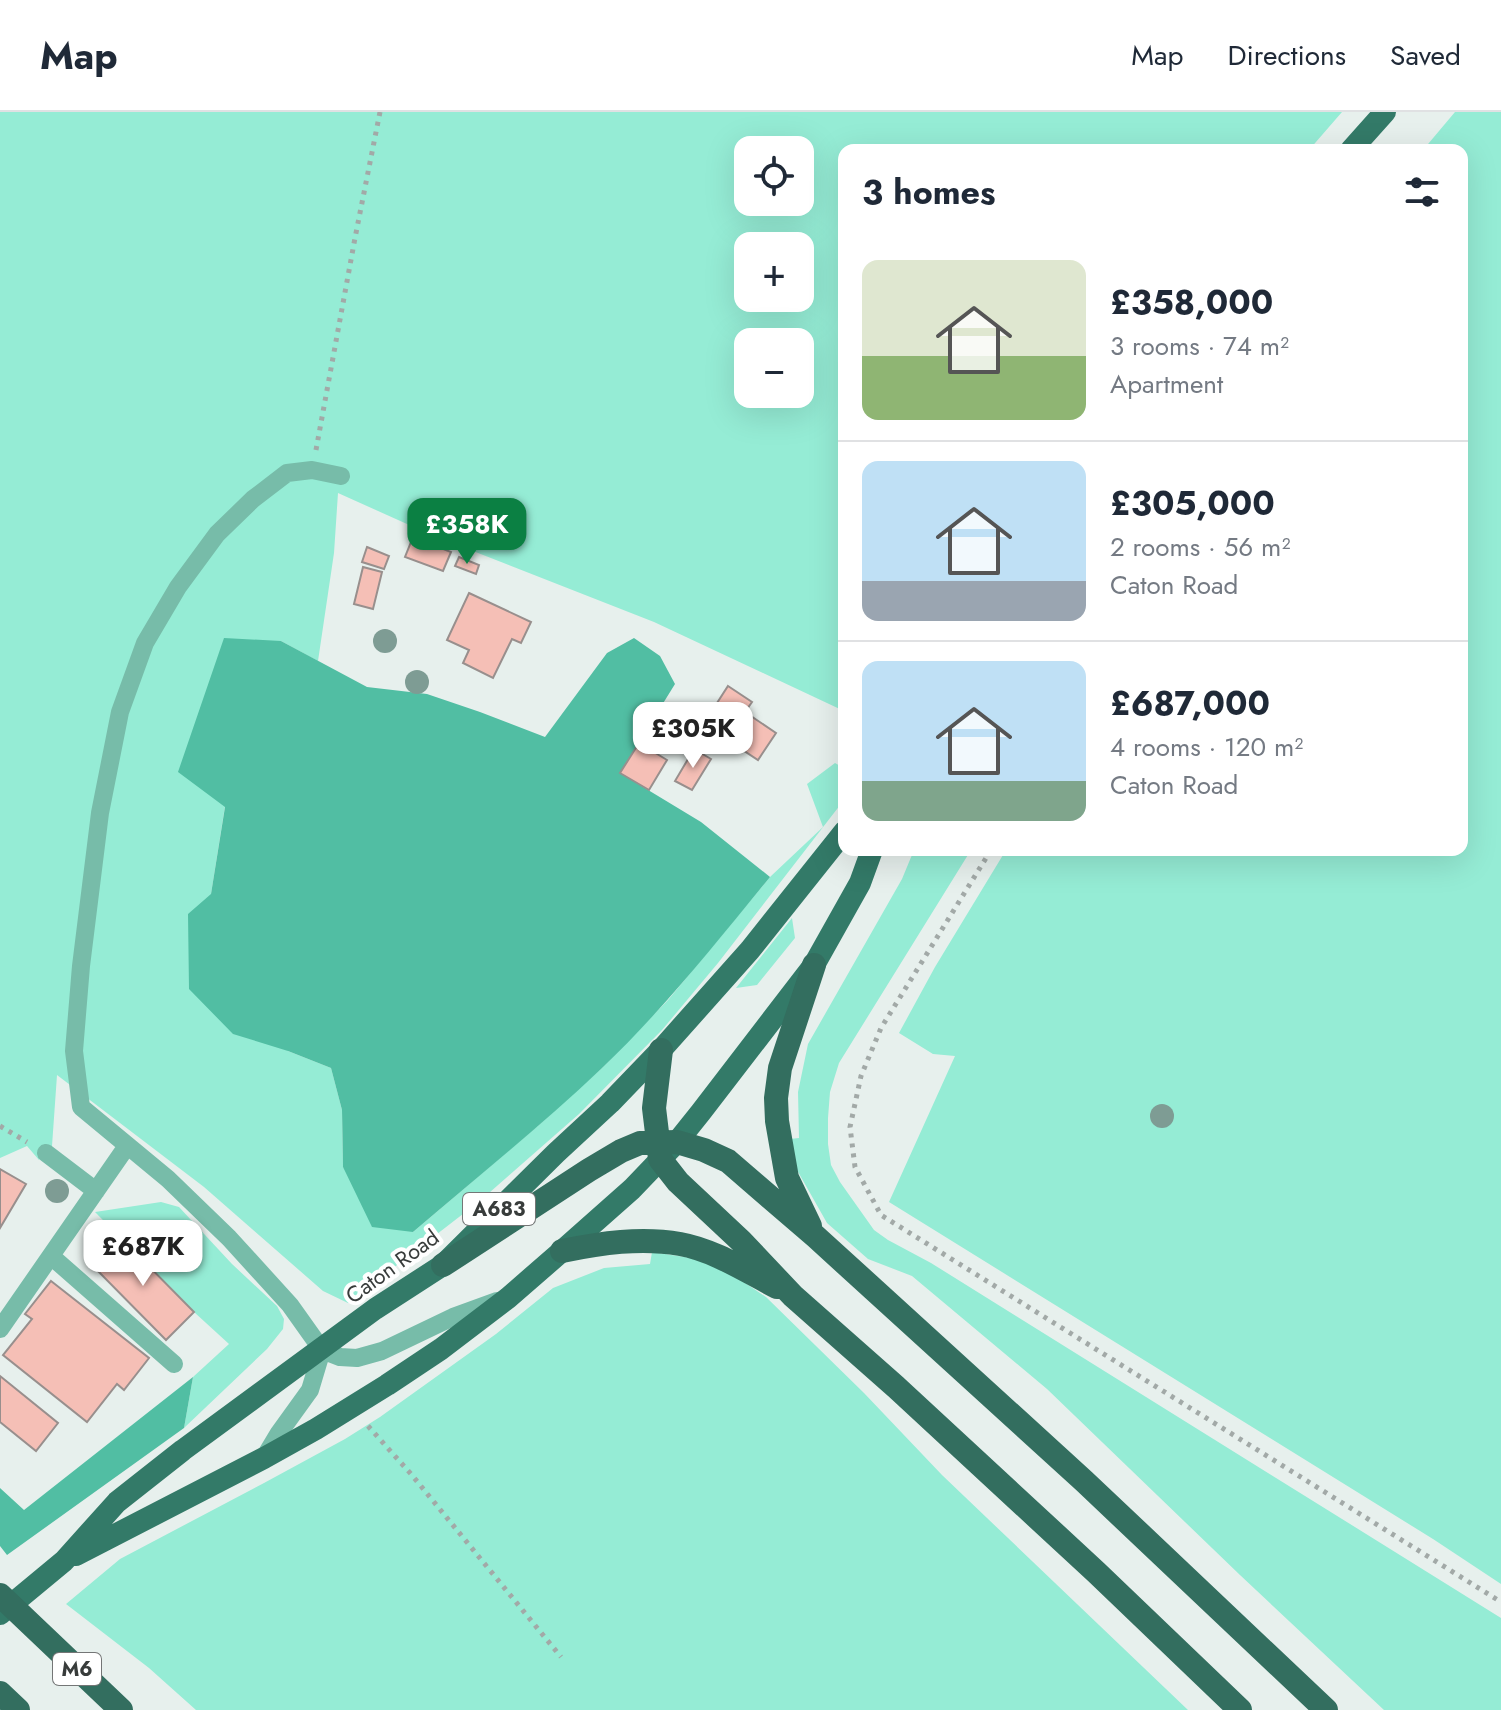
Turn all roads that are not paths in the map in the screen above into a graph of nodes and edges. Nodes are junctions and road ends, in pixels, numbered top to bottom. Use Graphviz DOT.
graph roads {
  1 [pos="1385,112"];
  2 [pos="1356,144"];
  3 [pos="341,476"];
  4 [pos="838,839"];
  5 [pos="870,856"];
  6 [pos="814,965"];
  7 [pos="661,1050"];
  8 [pos="127,1146"];
  9 [pos="665,1148"];
  10 [pos="46,1153"];
  11 [pos="96,1191"];
  12 [pos="815,1236"];
  13 [pos="562,1251"];
  14 [pos="51,1256"];
  15 [pos="443,1265"];
  16 [pos="793,1296"];
  17 [pos="508,1298"];
  18 [pos="0,1329"];
  19 [pos="322,1350"];
  20 [pos="174,1364"];
  21 [pos="264,1458"];
  22 [pos="64,1561"];
  23 [pos="0,1595"];
  24 [pos="0,1614"];
  25 [pos="0,1693"];
  26 [pos="18,1710"];
  27 [pos="121,1710"];
  28 [pos="1240,1710"];
  29 [pos="1326,1710"];
  1 -- 2 [label="highway"];
  3 -- 8 [label="lane"];
  4 -- 7 [label="highway, Caton Road / A683"];
  5 -- 6 [label="highway, Caton Road / A683"];
  6 -- 9 [label="highway, Caton Road / A683"];
  6 -- 12 [label="highway"];
  7 -- 9 [label="highway"];
  7 -- 15 [label="highway, Caton Road / A683"];
  8 -- 11 [label="lane"];
  8 -- 19 [label="lane"];
  9 -- 12 [label="highway"];
  9 -- 13 [label="highway, Caton Road / A683"];
  9 -- 15 [label="highway"];
  9 -- 16 [label="highway"];
  10 -- 11 [label="lane"];
  11 -- 14 [label="lane"];
  12 -- 29 [label="highway"];
  13 -- 16 [label="highway"];
  13 -- 17 [label="highway, Caton Road / A683"];
  14 -- 18 [label="lane"];
  14 -- 20 [label="lane"];
  15 -- 19 [label="highway, Caton Road / A683"];
  16 -- 28 [label="highway"];
  17 -- 19 [label="lane"];
  17 -- 21 [label="highway, Caton Road / A683"];
  19 -- 21 [label="lane"];
  19 -- 22 [label="highway, Caton Road / A683"];
  21 -- 22 [label="highway, Caton Road / A683"];
  22 -- 24 [label="highway, Caton Road / A683"];
  23 -- 27 [label="highway, M6"];
  25 -- 26 [label="highway"];
}
